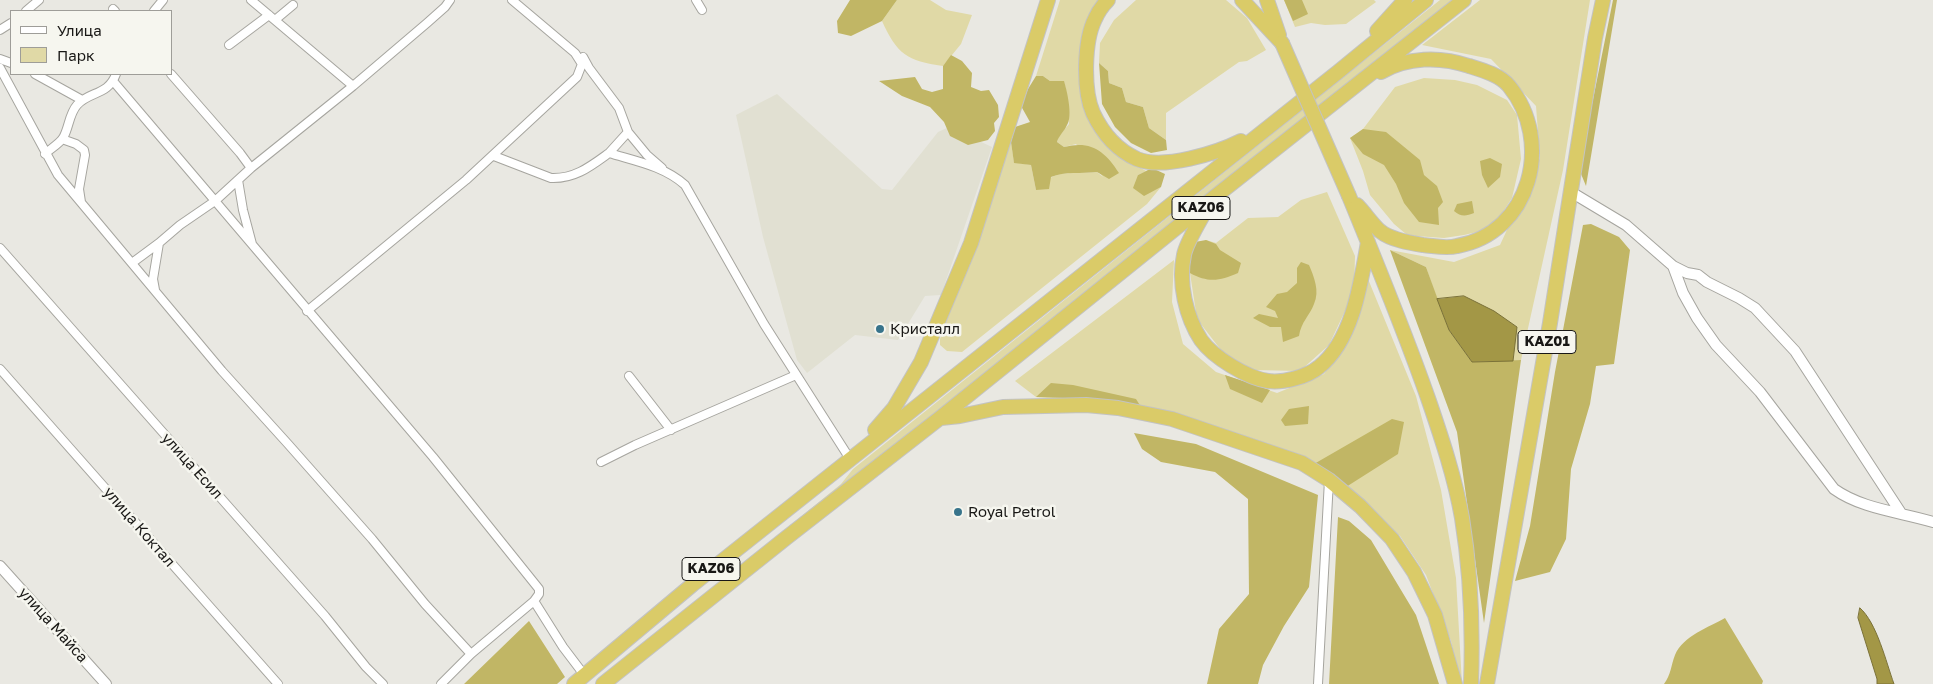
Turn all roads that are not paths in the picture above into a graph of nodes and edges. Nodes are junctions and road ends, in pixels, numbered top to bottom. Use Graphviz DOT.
graph roads {
  1 [pos="40,0"];
  2 [pos="163,0"];
  3 [pos="251,0"];
  4 [pos="450,0"];
  5 [pos="512,0"];
  6 [pos="696,0"];
  7 [pos="1048,0"];
  8 [pos="1108,0"];
  9 [pos="1242,0"];
  10 [pos="1405,0"];
  11 [pos="1426,0"];
  12 [pos="1464,0"];
  13 [pos="1603,0"];
  14 [pos="1267,3"];
  15 [pos="293,5"];
  16 [pos="27,10"];
  17 [pos="155,10"];
  18 [pos="702,10"];
  19 [pos="272,17"];
  20 [pos="1282,43"];
  21 [pos="229,45"];
  22 [pos="575,53"];
  23 [pos="0,68"];
  24 [pos="589,68"];
  25 [pos="1338,72"];
  26 [pos="37,75"];
  27 [pos="172,75"];
  28 [pos="115,77"];
  29 [pos="577,77"];
  30 [pos="353,86"];
  31 [pos="1350,90"];
  32 [pos="82,100"];
  33 [pos="1268,127"];
  34 [pos="628,132"];
  35 [pos="62,139"];
  36 [pos="609,153"];
  37 [pos="45,154"];
  38 [pos="494,156"];
  39 [pos="251,168"];
  40 [pos="665,171"];
  41 [pos="238,180"];
  42 [pos="1570,192"];
  43 [pos="1349,196"];
  44 [pos="1212,199"];
  45 [pos="215,201"];
  46 [pos="80,202"];
  47 [pos="1368,241"];
  48 [pos="159,243"];
  49 [pos="252,246"];
  50 [pos="0,248"];
  51 [pos="132,263"];
  52 [pos="1673,266"];
  53 [pos="156,292"];
  54 [pos="307,311"];
  55 [pos="0,370"];
  56 [pos="629,376"];
  57 [pos="796,376"];
  58 [pos="940,418"];
  59 [pos="671,430"];
  60 [pos="850,458"];
  61 [pos="601,462"];
  62 [pos="1329,480"];
  63 [pos="1901,513"];
  64 [pos="1933,522"];
  65 [pos="763,528"];
  66 [pos="775,547"];
  67 [pos="0,566"];
  68 [pos="534,601"];
  69 [pos="470,654"];
  70 [pos="580,680"];
  71 [pos="106,684"];
  72 [pos="278,684"];
  73 [pos="384,684"];
  74 [pos="441,684"];
  75 [pos="603,684"];
  76 [pos="1318,684"];
  77 [pos="1455,684"];
  78 [pos="1472,684"];
  79 [pos="1487,684"];
  1 -- 16 [label="street"];
  2 -- 17 [label="street"];
  3 -- 19 [label="street"];
  4 -- 30 [label="street"];
  5 -- 22 [label="street"];
  6 -- 18 [label="street"];
  7 -- 60 [label="highway"];
  8 -- 33 [label="highway"];
  9 -- 20 [label="highway"];
  10 -- 25 [label="highway"];
  11 -- 25 [label="highway, KАZ06"];
  12 -- 31 [label="highway, KАZ06"];
  13 -- 42 [label="highway, KАZ01"];
  14 -- 20 [label="highway"];
  15 -- 19 [label="street"];
  19 -- 21 [label="street"];
  19 -- 30 [label="street"];
  20 -- 43 [label="highway, bridge"];
  22 -- 24 [label="street"];
  22 -- 29 [label="street"];
  23 -- 37 [label="street"];
  24 -- 29 [label="street"];
  24 -- 34 [label="street"];
  25 -- 33 [label="highway, KАZ06"];
  26 -- 32 [label="street"];
  27 -- 39 [label="street"];
  28 -- 32 [label="street"];
  28 -- 45 [label="street"];
  29 -- 38 [label="street"];
  30 -- 39 [label="street"];
  31 -- 43 [label="highway"];
  31 -- 44 [label="highway, KАZ06"];
  32 -- 35 [label="street"];
  33 -- 60 [label="highway, KАZ06"];
  34 -- 36 [label="street"];
  34 -- 40 [label="street"];
  35 -- 37 [label="street"];
  35 -- 46 [label="street"];
  36 -- 38 [label="street"];
  36 -- 40 [label="street"];
  37 -- 46 [label="street"];
  38 -- 54 [label="street"];
  39 -- 41 [label="street"];
  40 -- 57 [label="street"];
  41 -- 45 [label="street"];
  41 -- 49 [label="street"];
  42 -- 52 [label="street"];
  42 -- 79 [label="highway, KАZ01"];
  43 -- 47 [label="highway"];
  44 -- 47 [label="highway"];
  44 -- 58 [label="highway, KАZ06"];
  45 -- 48 [label="street"];
  45 -- 49 [label="street"];
  46 -- 51 [label="street"];
  47 -- 78 [label="highway"];
  48 -- 51 [label="street"];
  48 -- 53 [label="street"];
  49 -- 54 [label="street"];
  50 -- 73 [label="street, улица Есил"];
  51 -- 53 [label="street"];
  52 -- 63 [label="street"];
  52 -- 63 [label="street"];
  53 -- 69 [label="street"];
  54 -- 68 [label="street"];
  55 -- 72 [label="street, улица Коктал"];
  56 -- 59 [label="street"];
  57 -- 59 [label="street"];
  57 -- 60 [label="street"];
  58 -- 62 [label="highway"];
  58 -- 66 [label="highway, KАZ06"];
  59 -- 61 [label="street"];
  60 -- 65 [label="highway, KАZ06"];
  62 -- 76 [label="street"];
  62 -- 77 [label="highway"];
  63 -- 64 [label="street"];
  65 -- 66 [label="highway"];
  65 -- 70 [label="highway, KАZ06"];
  66 -- 75 [label="highway, KАZ06"];
  67 -- 71 [label="street, улица Майса"];
  68 -- 69 [label="street"];
  68 -- 70 [label="street"];
  69 -- 74 [label="street"];
}
